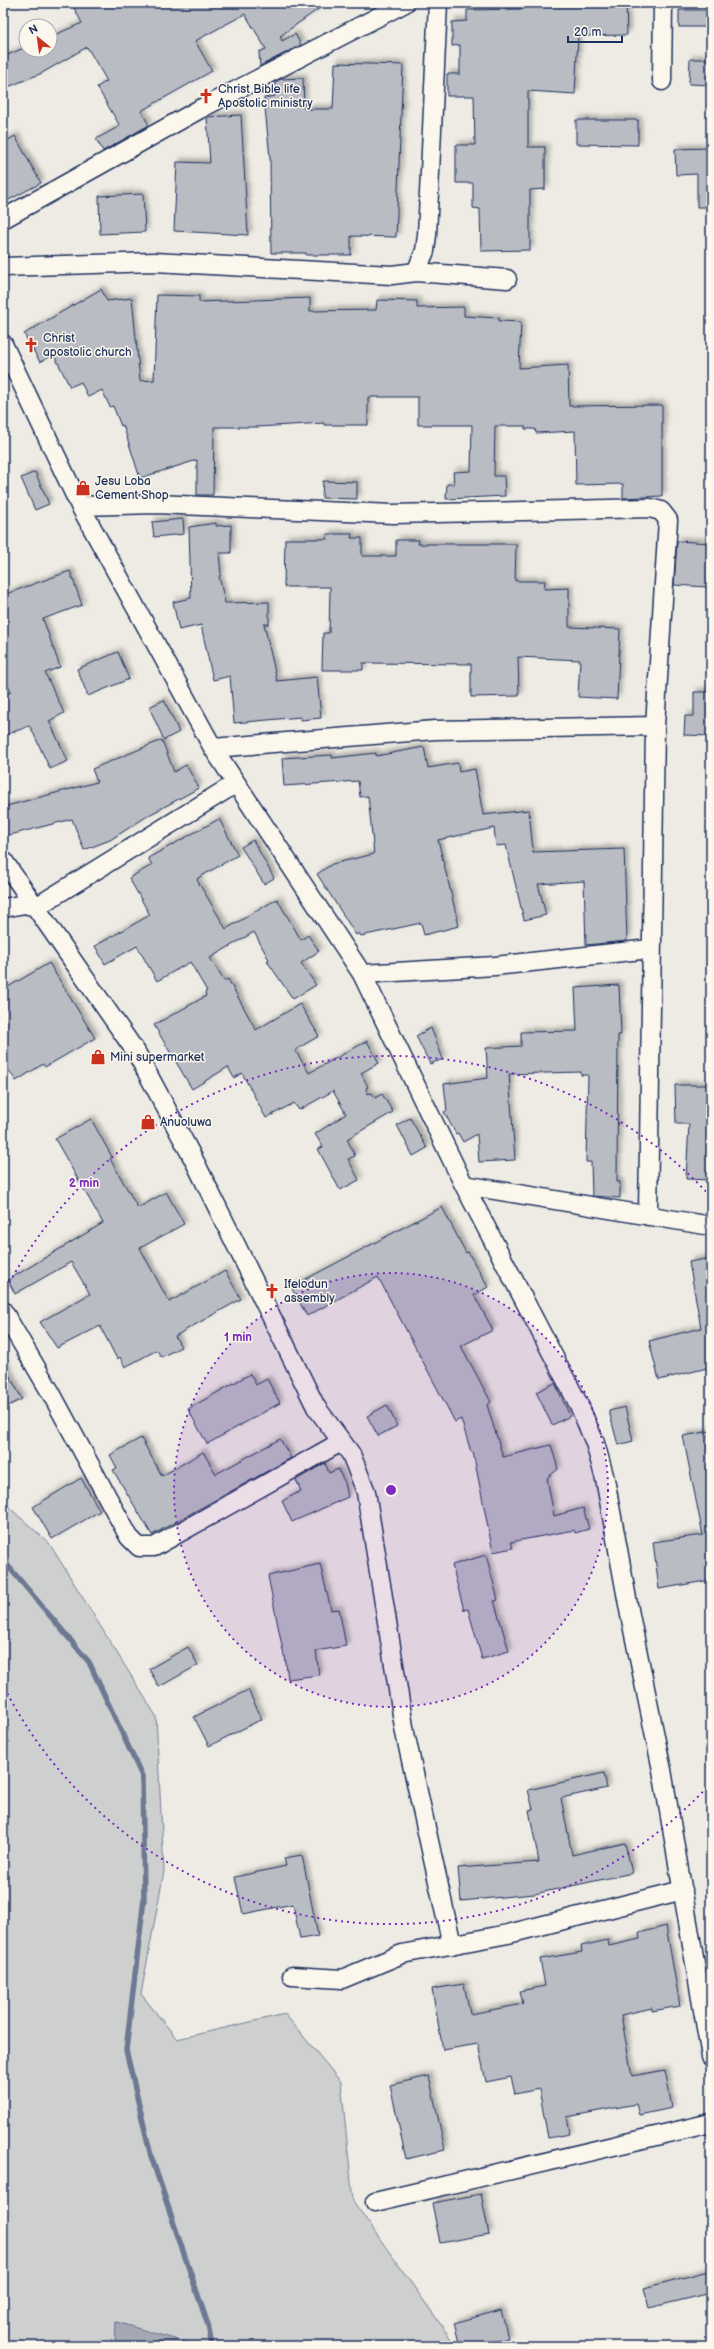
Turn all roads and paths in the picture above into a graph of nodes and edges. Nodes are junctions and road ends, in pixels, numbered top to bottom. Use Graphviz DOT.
graph roads {
  1 [pos="405,3"];
  2 [pos="438,3"];
  3 [pos="663,3"];
  4 [pos="662,81"];
  5 [pos="3,219"];
  6 [pos="3,268"];
  7 [pos="416,272"];
  8 [pos="507,279"];
  9 [pos="3,344"];
  10 [pos="80,506"];
  11 [pos="655,726"];
  12 [pos="213,748"];
  13 [pos="235,784"];
  14 [pos="3,860"];
  15 [pos="36,907"];
  16 [pos="3,908"];
  17 [pos="650,949"];
  18 [pos="362,974"];
  19 [pos="464,1185"];
  20 [pos="648,1216"];
  21 [pos="711,1226"];
  22 [pos="3,1310"];
  23 [pos="341,1442"];
  24 [pos="684,1890"];
  25 [pos="452,1945"];
  26 [pos="292,1976"];
  27 [pos="711,2057"];
  28 [pos="711,2123"];
  29 [pos="375,2202"];
  1 -- 5 [label="street"];
  2 -- 7 [label="street"];
  3 -- 4 [label="street"];
  6 -- 7 [label="street"];
  7 -- 8 [label="street"];
  9 -- 10 [label="street"];
  10 -- 11 [label="street"];
  10 -- 12 [label="street"];
  11 -- 12 [label="street"];
  11 -- 17 [label="street"];
  12 -- 13 [label="street"];
  13 -- 15 [label="street"];
  13 -- 18 [label="street"];
  14 -- 15 [label="street"];
  15 -- 16 [label="street"];
  15 -- 23 [label="street"];
  17 -- 18 [label="street"];
  17 -- 20 [label="street"];
  18 -- 19 [label="street"];
  19 -- 20 [label="street"];
  19 -- 24 [label="street"];
  20 -- 21 [label="street"];
  22 -- 23 [label="street"];
  23 -- 25 [label="street"];
  24 -- 25 [label="street"];
  24 -- 27 [label="street"];
  25 -- 26 [label="street"];
  28 -- 29 [label="street"];
}
